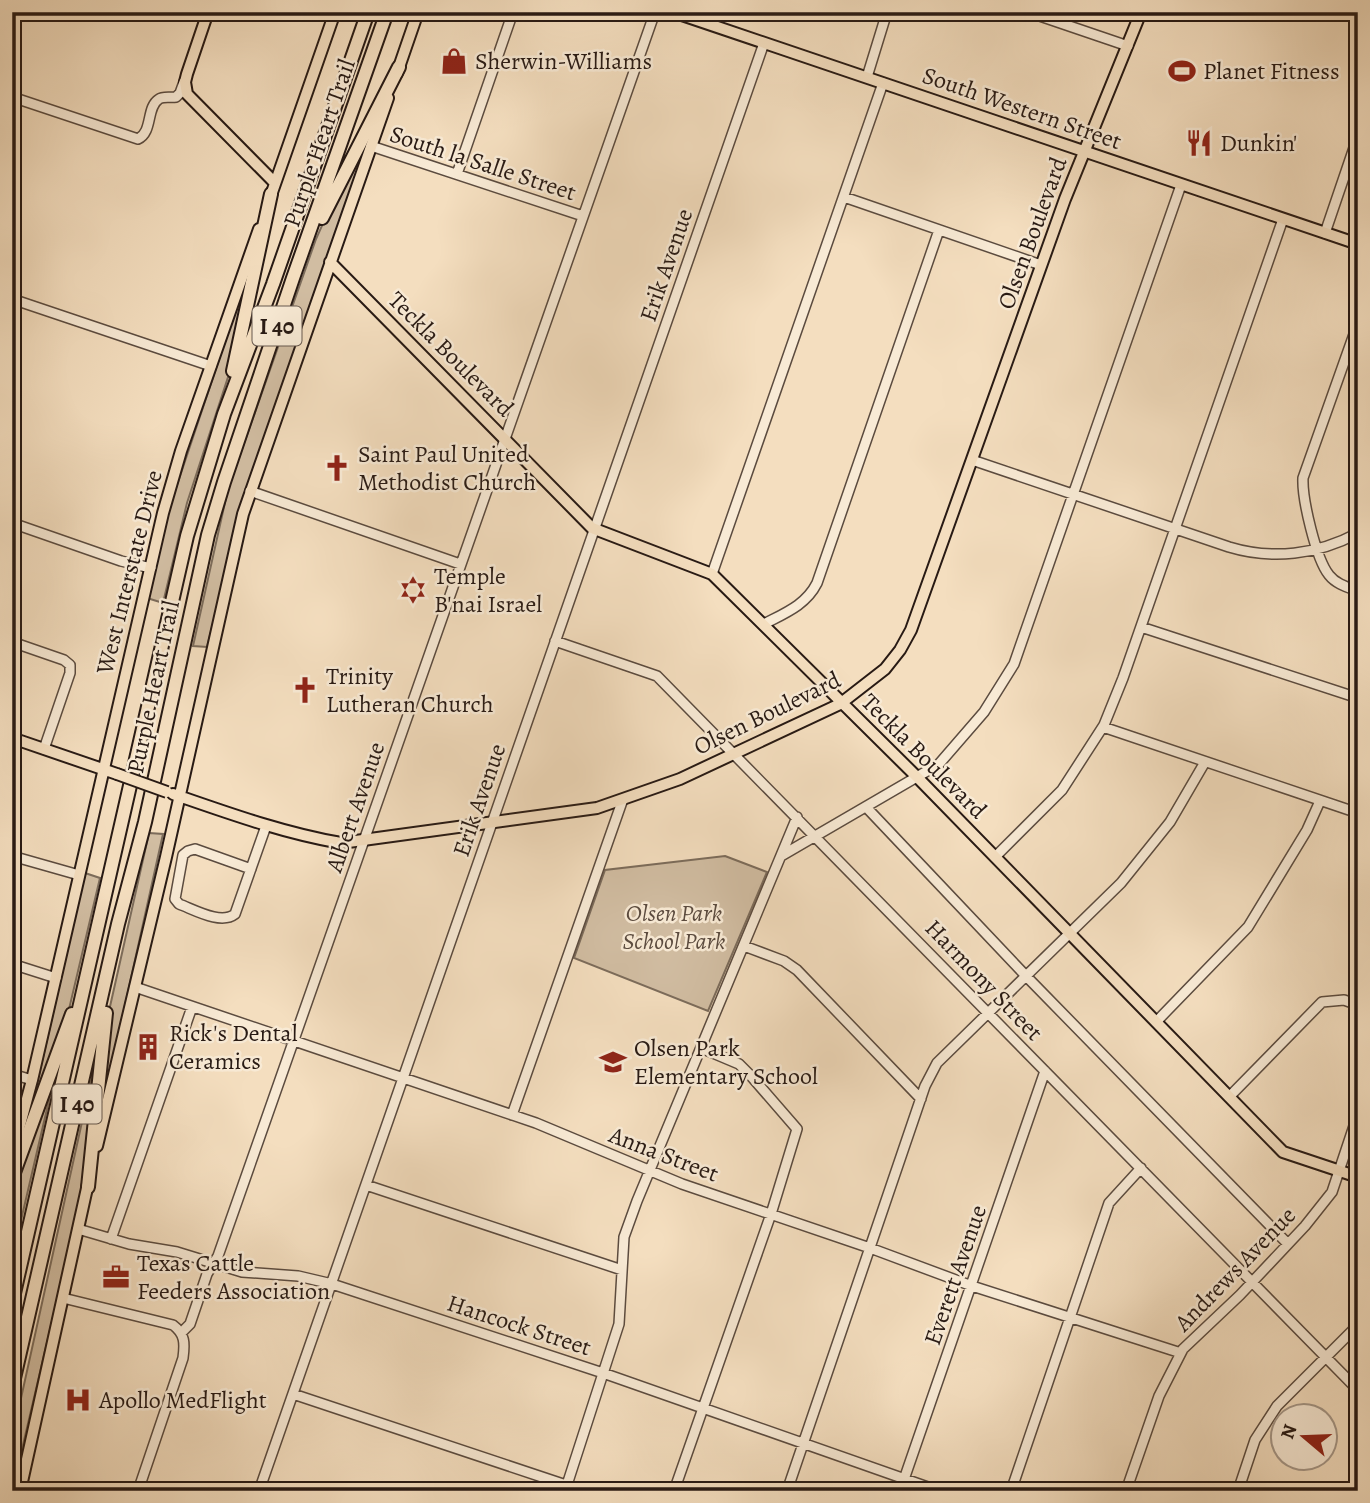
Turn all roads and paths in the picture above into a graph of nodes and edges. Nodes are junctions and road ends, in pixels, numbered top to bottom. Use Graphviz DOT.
graph roads {
  1 [pos="69,12"];
  2 [pos="79,12"];
  3 [pos="208,12"];
  4 [pos="335,12"];
  5 [pos="368,12"];
  6 [pos="387,12"];
  7 [pos="418,12"];
  8 [pos="513,12"];
  9 [pos="654,12"];
  10 [pos="673,12"];
  11 [pos="887,12"];
  12 [pos="1028,12"];
  13 [pos="1141,12"];
  14 [pos="1341,12"];
  15 [pos="1358,18"];
  16 [pos="764,43"];
  17 [pos="1128,46"];
  18 [pos="399,67"];
  19 [pos="187,75"];
  20 [pos="867,77"];
  21 [pos="883,83"];
  22 [pos="12,97"];
  23 [pos="173,98"];
  24 [pos="201,110"];
  25 [pos="1358,136"];
  26 [pos="371,146"];
  27 [pos="1084,151"];
  28 [pos="457,174"];
  29 [pos="1181,185"];
  30 [pos="273,188"];
  31 [pos="844,197"];
  32 [pos="583,216"];
  33 [pos="1283,219"];
  34 [pos="939,230"];
  35 [pos="1325,233"];
  36 [pos="1358,244"];
  37 [pos="330,262"];
  38 [pos="1041,265"];
  39 [pos="293,278"];
  40 [pos="12,299"];
  41 [pos="1358,323"];
  42 [pos="211,366"];
  43 [pos="224,414"];
  44 [pos="504,439"];
  45 [pos="972,460"];
  46 [pos="250,491"];
  47 [pos="1073,494"];
  48 [pos="12,523"];
  49 [pos="594,529"];
  50 [pos="1175,529"];
  51 [pos="1358,533"];
  52 [pos="1317,549"];
  53 [pos="460,564"];
  54 [pos="151,568"];
  55 [pos="712,573"];
  56 [pos="1358,590"];
  57 [pos="764,624"];
  58 [pos="1141,627"];
  59 [pos="555,641"];
  60 [pos="12,642"];
  61 [pos="1358,698"];
  62 [pos="841,704"];
  63 [pos="1103,727"];
  64 [pos="12,738"];
  65 [pos="44,749"];
  66 [pos="734,753"];
  67 [pos="1205,761"];
  68 [pos="103,769"];
  69 [pos="917,777"];
  70 [pos="179,796"];
  71 [pos="623,799"];
  72 [pos="1320,801"];
  73 [pos="866,807"];
  74 [pos="1358,813"];
  75 [pos="797,817"];
  76 [pos="492,822"];
  77 [pos="266,826"];
  78 [pos="816,837"];
  79 [pos="363,840"];
  80 [pos="12,856"];
  81 [pos="781,856"];
  82 [pos="995,857"];
  83 [pos="251,869"];
  84 [pos="79,875"];
  85 [pos="118,924"];
  86 [pos="1070,934"];
  87 [pos="744,946"];
  88 [pos="92,958"];
  89 [pos="12,964"];
  90 [pos="1026,976"];
  91 [pos="56,978"];
  92 [pos="135,987"];
  93 [pos="1358,1005"];
  94 [pos="192,1007"];
  95 [pos="989,1013"];
  96 [pos="1156,1022"];
  97 [pos="293,1041"];
  98 [pos="701,1048"];
  99 [pos="1045,1071"];
  100 [pos="12,1074"];
  101 [pos="403,1079"];
  102 [pos="32,1080"];
  103 [pos="1229,1097"];
  104 [pos="921,1099"];
  105 [pos="1358,1114"];
  106 [pos="512,1115"];
  107 [pos="12,1155"];
  108 [pos="1141,1168"];
  109 [pos="650,1171"];
  110 [pos="1339,1171"];
  111 [pos="1358,1177"];
  112 [pos="12,1178"];
  113 [pos="366,1185"];
  114 [pos="88,1187"];
  115 [pos="771,1214"];
  116 [pos="78,1229"];
  117 [pos="111,1239"];
  118 [pos="1288,1244"];
  119 [pos="870,1248"];
  120 [pos="214,1263"];
  121 [pos="622,1270"];
  122 [pos="1252,1282"];
  123 [pos="332,1284"];
  124 [pos="972,1286"];
  125 [pos="63,1298"];
  126 [pos="12,1302"];
  127 [pos="1071,1316"];
  128 [pos="1358,1325"];
  129 [pos="182,1332"];
  130 [pos="1181,1353"];
  131 [pos="1326,1357"];
  132 [pos="603,1373"];
  133 [pos="12,1387"];
  134 [pos="1358,1390"];
  135 [pos="293,1394"];
  136 [pos="704,1407"];
  137 [pos="804,1442"];
  138 [pos="904,1480"];
  139 [pos="566,1488"];
  140 [pos="20,1491"];
  141 [pos="138,1491"];
  142 [pos="260,1491"];
  143 [pos="674,1491"];
  144 [pos="787,1491"];
  145 [pos="900,1491"];
  146 [pos="939,1491"];
  147 [pos="1011,1491"];
  148 [pos="1126,1491"];
  149 [pos="1238,1491"];
  1 -- 2 [label="street"];
  3 -- 19 [label="main road"];
  4 -- 30 [label="main road, West Interstate Drive"];
  5 -- 43 [label="highway, Purple Heart Trail / I 40"];
  6 -- 39 [label="highway, Purple Heart Trail / I 40"];
  7 -- 18 [label="main road"];
  8 -- 28 [label="street"];
  9 -- 32 [label="street, Albert Avenue"];
  10 -- 16 [label="main road, South Western Street"];
  11 -- 20 [label="street"];
  12 -- 17 [label="street"];
  13 -- 17 [label="main road, Olsen Boulevard"];
  14 -- 15 [label="street"];
  16 -- 20 [label="main road, South Western Street"];
  16 -- 49 [label="street, Erik Avenue"];
  17 -- 27 [label="main road, Olsen Boulevard"];
  18 -- 26 [label="main road"];
  18 -- 39 [label="highway"];
  19 -- 23 [label="street"];
  19 -- 24 [label="main road"];
  20 -- 21 [label="main road, South Western Street"];
  21 -- 27 [label="main road, South Western Street"];
  21 -- 31 [label="street"];
  22 -- 23 [label="street"];
  23 -- 24 [label="street"];
  24 -- 30 [label="main road"];
  25 -- 35 [label="street"];
  26 -- 28 [label="street, South la Salle Street"];
  26 -- 37 [label="main road"];
  27 -- 29 [label="main road, South Western Street"];
  27 -- 38 [label="main road, Olsen Boulevard"];
  28 -- 32 [label="street, South la Salle Street"];
  29 -- 33 [label="main road, South Western Street"];
  29 -- 47 [label="street"];
  30 -- 42 [label="main road, West Interstate Drive"];
  30 -- 43 [label="highway"];
  31 -- 34 [label="street"];
  31 -- 55 [label="street"];
  32 -- 44 [label="street, Albert Avenue"];
  33 -- 35 [label="main road, South Western Street"];
  33 -- 50 [label="street"];
  34 -- 38 [label="street"];
  34 -- 57 [label="street"];
  35 -- 36 [label="main road, South Western Street"];
  37 -- 44 [label="main road, Teckla Boulevard"];
  37 -- 46 [label="main road"];
  38 -- 45 [label="main road, Olsen Boulevard"];
  39 -- 85 [label="highway, Purple Heart Trail / I 40"];
  40 -- 42 [label="street"];
  41 -- 52 [label="street"];
  42 -- 54 [label="main road, West Interstate Drive"];
  43 -- 88 [label="highway, Purple Heart Trail / I 40"];
  44 -- 49 [label="main road, Teckla Boulevard"];
  44 -- 53 [label="street, Albert Avenue"];
  45 -- 47 [label="street"];
  45 -- 62 [label="main road, Olsen Boulevard"];
  46 -- 53 [label="street"];
  46 -- 70 [label="main road"];
  47 -- 50 [label="street"];
  47 -- 69 [label="street"];
  48 -- 54 [label="street"];
  49 -- 55 [label="main road, Teckla Boulevard"];
  49 -- 59 [label="street, Erik Avenue"];
  50 -- 52 [label="street"];
  50 -- 58 [label="street"];
  51 -- 52 [label="street"];
  52 -- 56 [label="street"];
  53 -- 79 [label="street, Albert Avenue"];
  54 -- 68 [label="main road, West Interstate Drive"];
  55 -- 57 [label="main road, Teckla Boulevard"];
  57 -- 62 [label="main road, Teckla Boulevard"];
  58 -- 61 [label="street"];
  58 -- 63 [label="street"];
  59 -- 66 [label="street, Harmony Street"];
  59 -- 76 [label="street, Erik Avenue"];
  60 -- 65 [label="street"];
  62 -- 66 [label="main road, Olsen Boulevard"];
  62 -- 69 [label="main road, Teckla Boulevard"];
  63 -- 67 [label="street"];
  63 -- 82 [label="street"];
  64 -- 65 [label="main road, Olsen Boulevard"];
  65 -- 68 [label="main road, Olsen Boulevard"];
  66 -- 71 [label="main road, Olsen Boulevard"];
  66 -- 75 [label="street, Harmony Street"];
  67 -- 72 [label="street"];
  67 -- 86 [label="street"];
  68 -- 70 [label="main road, Olsen Boulevard, bridge"];
  68 -- 84 [label="main road, West Interstate Drive"];
  69 -- 73 [label="street"];
  69 -- 82 [label="main road, Teckla Boulevard"];
  70 -- 77 [label="main road, Olsen Boulevard"];
  70 -- 92 [label="main road"];
  71 -- 76 [label="main road, Olsen Boulevard"];
  71 -- 106 [label="street"];
  72 -- 74 [label="street"];
  72 -- 96 [label="street"];
  73 -- 78 [label="street"];
  73 -- 90 [label="street"];
  75 -- 78 [label="street, Harmony Street"];
  75 -- 81 [label="street"];
  76 -- 79 [label="main road, Olsen Boulevard"];
  76 -- 101 [label="street, Erik Avenue"];
  77 -- 79 [label="main road, Olsen Boulevard"];
  77 -- 83 [label="street"];
  78 -- 81 [label="street"];
  78 -- 95 [label="street, Harmony Street"];
  79 -- 97 [label="street, Albert Avenue"];
  80 -- 84 [label="street"];
  81 -- 87 [label="street"];
  82 -- 86 [label="main road, Teckla Boulevard"];
  83 -- 83 [label="street"];
  84 -- 91 [label="main road, West Interstate Drive"];
  85 -- 114 [label="highway"];
  85 -- 133 [label="highway, Purple Heart Trail / I 40"];
  86 -- 90 [label="street"];
  86 -- 96 [label="main road, Teckla Boulevard"];
  87 -- 98 [label="street"];
  87 -- 104 [label="street"];
  88 -- 112 [label="highway"];
  88 -- 126 [label="highway, Purple Heart Trail / I 40"];
  89 -- 91 [label="street"];
  90 -- 95 [label="street"];
  90 -- 118 [label="street"];
  91 -- 102 [label="main road, West Interstate Drive"];
  92 -- 94 [label="street, Anna Street"];
  92 -- 114 [label="main road"];
  93 -- 103 [label="street"];
  94 -- 97 [label="street, Anna Street"];
  94 -- 117 [label="street"];
  95 -- 99 [label="street, Harmony Street"];
  95 -- 104 [label="street"];
  96 -- 103 [label="main road, Teckla Boulevard"];
  97 -- 101 [label="street, Anna Street"];
  97 -- 120 [label="street, Albert Avenue"];
  98 -- 109 [label="street"];
  98 -- 115 [label="street"];
  99 -- 108 [label="street, Harmony Street"];
  99 -- 124 [label="street, Everett Avenue"];
  100 -- 102 [label="street"];
  101 -- 106 [label="street, Anna Street"];
  101 -- 113 [label="street, Erik Avenue"];
  102 -- 107 [label="main road, West Interstate Drive"];
  103 -- 110 [label="main road, Teckla Boulevard"];
  104 -- 119 [label="street"];
  105 -- 110 [label="street, Andrews Avenue"];
  106 -- 109 [label="street, Anna Street"];
  108 -- 122 [label="street, Harmony Street"];
  108 -- 127 [label="street"];
  109 -- 115 [label="street, Anna Street"];
  109 -- 121 [label="street"];
  110 -- 111 [label="main road, Teckla Boulevard"];
  110 -- 118 [label="street, Andrews Avenue"];
  113 -- 121 [label="street"];
  113 -- 123 [label="street, Erik Avenue"];
  114 -- 116 [label="main road"];
  115 -- 119 [label="street, Anna Street"];
  115 -- 136 [label="street"];
  116 -- 117 [label="street, Hancock Street"];
  116 -- 125 [label="main road"];
  117 -- 120 [label="street, Hancock Street"];
  118 -- 122 [label="street, Andrews Avenue"];
  119 -- 124 [label="street, Anna Street"];
  119 -- 137 [label="street"];
  120 -- 123 [label="street, Hancock Street"];
  120 -- 129 [label="street, Albert Avenue"];
  121 -- 132 [label="street"];
  122 -- 130 [label="street, Andrews Avenue"];
  122 -- 131 [label="street, Harmony Street"];
  123 -- 132 [label="street, Hancock Street"];
  123 -- 135 [label="street, Erik Avenue"];
  124 -- 127 [label="street, Anna Street"];
  124 -- 138 [label="street, Everett Avenue"];
  125 -- 129 [label="street"];
  125 -- 140 [label="main road"];
  127 -- 130 [label="street, Anna Street"];
  127 -- 147 [label="street"];
  128 -- 131 [label="street"];
  129 -- 141 [label="street"];
  130 -- 148 [label="street, Andrews Avenue"];
  131 -- 134 [label="street, Harmony Street"];
  131 -- 149 [label="street"];
  132 -- 136 [label="street, Hancock Street"];
  132 -- 139 [label="street"];
  135 -- 139 [label="street"];
  135 -- 142 [label="street, Erik Avenue"];
  136 -- 137 [label="street, Hancock Street"];
  136 -- 143 [label="street"];
  137 -- 138 [label="street, Hancock Street"];
  137 -- 144 [label="street"];
  138 -- 145 [label="street, Everett Avenue"];
  138 -- 146 [label="street, Hancock Street"];
}
